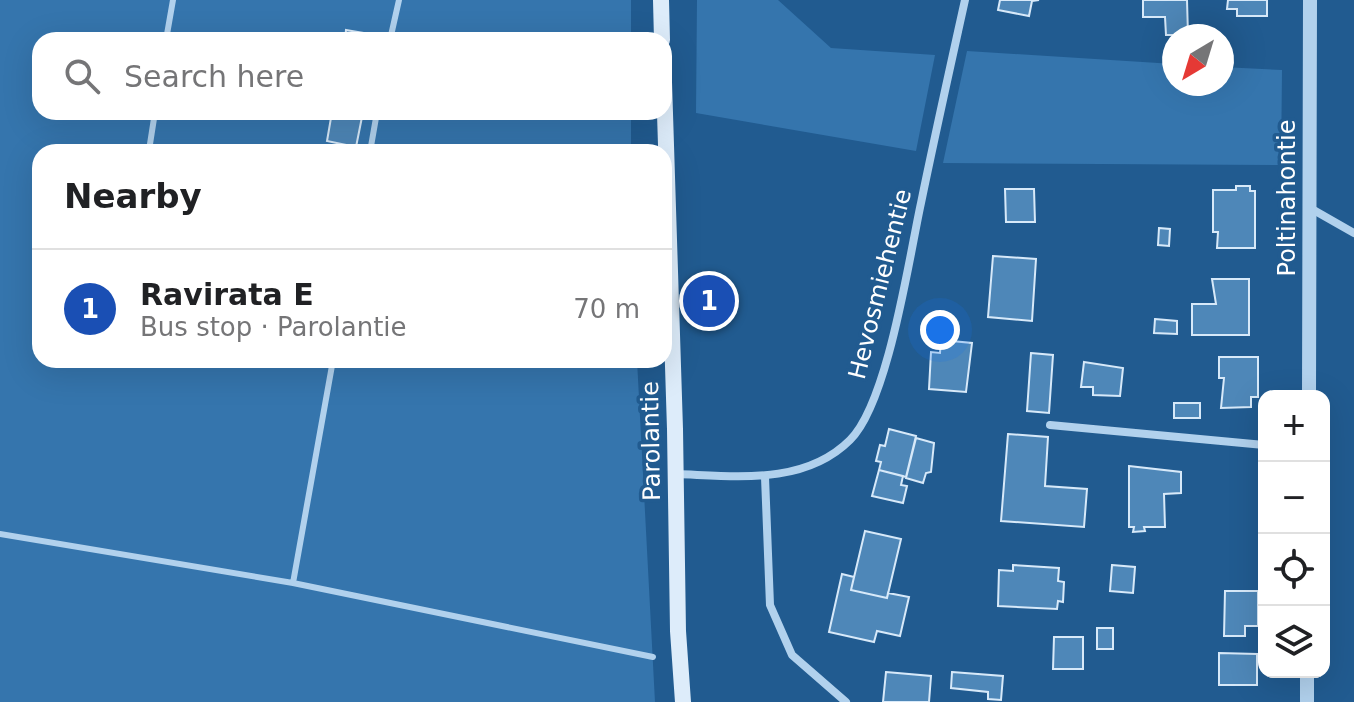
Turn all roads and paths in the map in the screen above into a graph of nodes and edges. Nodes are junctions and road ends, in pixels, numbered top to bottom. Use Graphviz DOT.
graph roads {
  1 [pos="173,0"];
  2 [pos="399,0"];
  3 [pos="661,0"];
  4 [pos="965,0"];
  5 [pos="1310,0"];
  6 [pos="167,32"];
  7 [pos="392,32"];
  8 [pos="662,32"];
  9 [pos="154,120"];
  10 [pos="376,120"];
  11 [pos="665,120"];
  12 [pos="150,144"];
  13 [pos="371,144"];
  14 [pos="666,144"];
  15 [pos="1309,208"];
  16 [pos="1354,233"];
  17 [pos="672,343"];
  18 [pos="332,368"];
  19 [pos="1309,390"];
  20 [pos="1050,425"];
  21 [pos="1258,444"];
  22 [pos="676,474"];
  23 [pos="765,477"];
  24 [pos="0,534"];
  25 [pos="293,583"];
  26 [pos="653,657"];
  27 [pos="1307,678"];
  28 [pos="683,702"];
  29 [pos="846,702"];
  30 [pos="1307,702"];
  1 -- 6 [label="lane"];
  2 -- 7 [label="lane"];
  3 -- 8 [label="main road"];
  4 -- 23 [label="street, Hevosmiehentie"];
  5 -- 15 [label="street, Poltinahontie"];
  9 -- 12 [label="lane"];
  10 -- 13 [label="lane"];
  11 -- 14 [label="main road, Parolantie"];
  15 -- 16 [label="street"];
  15 -- 19 [label="street, Poltinahontie"];
  17 -- 22 [label="main road, Parolantie"];
  18 -- 25 [label="lane"];
  20 -- 21 [label="street"];
  22 -- 23 [label="street, Hevosmiehentie"];
  22 -- 28 [label="main road, Parolantie"];
  23 -- 29 [label="street"];
  24 -- 25 [label="lane"];
  25 -- 26 [label="lane"];
  27 -- 30 [label="street"];
}
